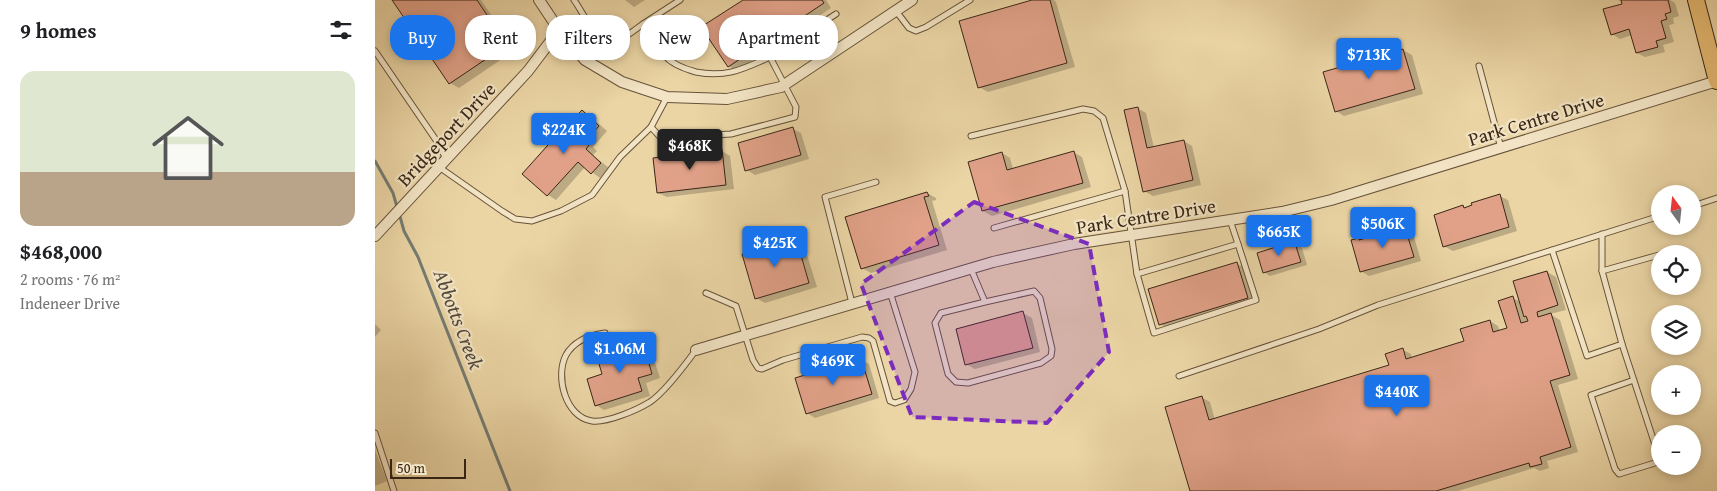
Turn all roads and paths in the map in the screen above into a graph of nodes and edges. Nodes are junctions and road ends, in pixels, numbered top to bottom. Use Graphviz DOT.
graph roads {
  1 [pos="539,0"];
  2 [pos="574,0"];
  3 [pos="680,0"];
  4 [pos="912,0"];
  5 [pos="970,0"];
  6 [pos="1696,0"];
  7 [pos="896,11"];
  8 [pos="549,15"];
  9 [pos="657,15"];
  10 [pos="640,26"];
  11 [pos="546,47"];
  12 [pos="375,51"];
  13 [pos="585,60"];
  14 [pos="670,60"];
  15 [pos="763,60"];
  16 [pos="772,60"];
  17 [pos="1479,66"];
  18 [pos="1717,81"];
  19 [pos="785,84"];
  20 [pos="667,97"];
  21 [pos="651,127"];
  22 [pos="971,136"];
  23 [pos="1501,148"];
  24 [pos="442,163"];
  25 [pos="876,182"];
  26 [pos="1125,190"];
  27 [pos="1717,198"];
  28 [pos="1701,203"];
  29 [pos="1651,219"];
  30 [pos="1230,220"];
  31 [pos="993,228"];
  32 [pos="1602,234"];
  33 [pos="375,236"];
  34 [pos="1131,237"];
  35 [pos="1238,244"];
  36 [pos="1552,250"];
  37 [pos="1651,257"];
  38 [pos="971,268"];
  39 [pos="1601,272"];
  40 [pos="1137,274"];
  41 [pos="890,292"];
  42 [pos="706,294"];
  43 [pos="985,302"];
  44 [pos="852,304"];
  45 [pos="605,333"];
  46 [pos="745,336"];
  47 [pos="1622,344"];
  48 [pos="696,350"];
  49 [pos="1179,376"];
  50 [pos="1634,380"];
  51 [pos="375,433"];
  52 [pos="394,491"];
  1 -- 8 [label="street"];
  2 -- 10 [label="lane"];
  3 -- 9 [label="lane"];
  4 -- 7 [label="street"];
  5 -- 7 [label="lane"];
  6 -- 18 [label="main road"];
  7 -- 19 [label="street"];
  11 -- 24 [label="street, Bridgeport Drive"];
  12 -- 24 [label="lane"];
  13 -- 20 [label="street"];
  14 -- 15 [label="lane"];
  16 -- 19 [label="lane"];
  17 -- 23 [label="lane"];
  18 -- 23 [label="street, Park Centre Drive"];
  19 -- 20 [label="street"];
  19 -- 21 [label="lane"];
  20 -- 21 [label="lane"];
  21 -- 24 [label="lane"];
  22 -- 26 [label="lane"];
  23 -- 30 [label="street, Park Centre Drive"];
  24 -- 33 [label="street, Bridgeport Drive"];
  25 -- 44 [label="lane"];
  26 -- 31 [label="lane"];
  26 -- 34 [label="lane"];
  27 -- 28 [label="lane"];
  29 -- 32 [label="lane"];
  30 -- 34 [label="street, Park Centre Drive"];
  30 -- 35 [label="lane"];
  32 -- 36 [label="lane"];
  32 -- 39 [label="lane"];
  34 -- 38 [label="street, Park Centre Drive"];
  34 -- 40 [label="lane"];
  35 -- 40 [label="lane"];
  35 -- 40 [label="lane"];
  36 -- 47 [label="lane"];
  36 -- 49 [label="lane"];
  37 -- 39 [label="lane"];
  38 -- 41 [label="street, Park Centre Drive"];
  38 -- 43 [label="lane"];
  39 -- 47 [label="lane"];
  41 -- 44 [label="street, Park Centre Drive"];
  41 -- 46 [label="lane"];
  42 -- 46 [label="lane"];
  43 -- 43 [label="lane"];
  44 -- 46 [label="street, Park Centre Drive"];
  45 -- 48 [label="lane"];
  46 -- 48 [label="street, Park Centre Drive"];
  47 -- 50 [label="lane"];
  50 -- 50 [label="lane"];
  51 -- 52 [label="lane"];
}
